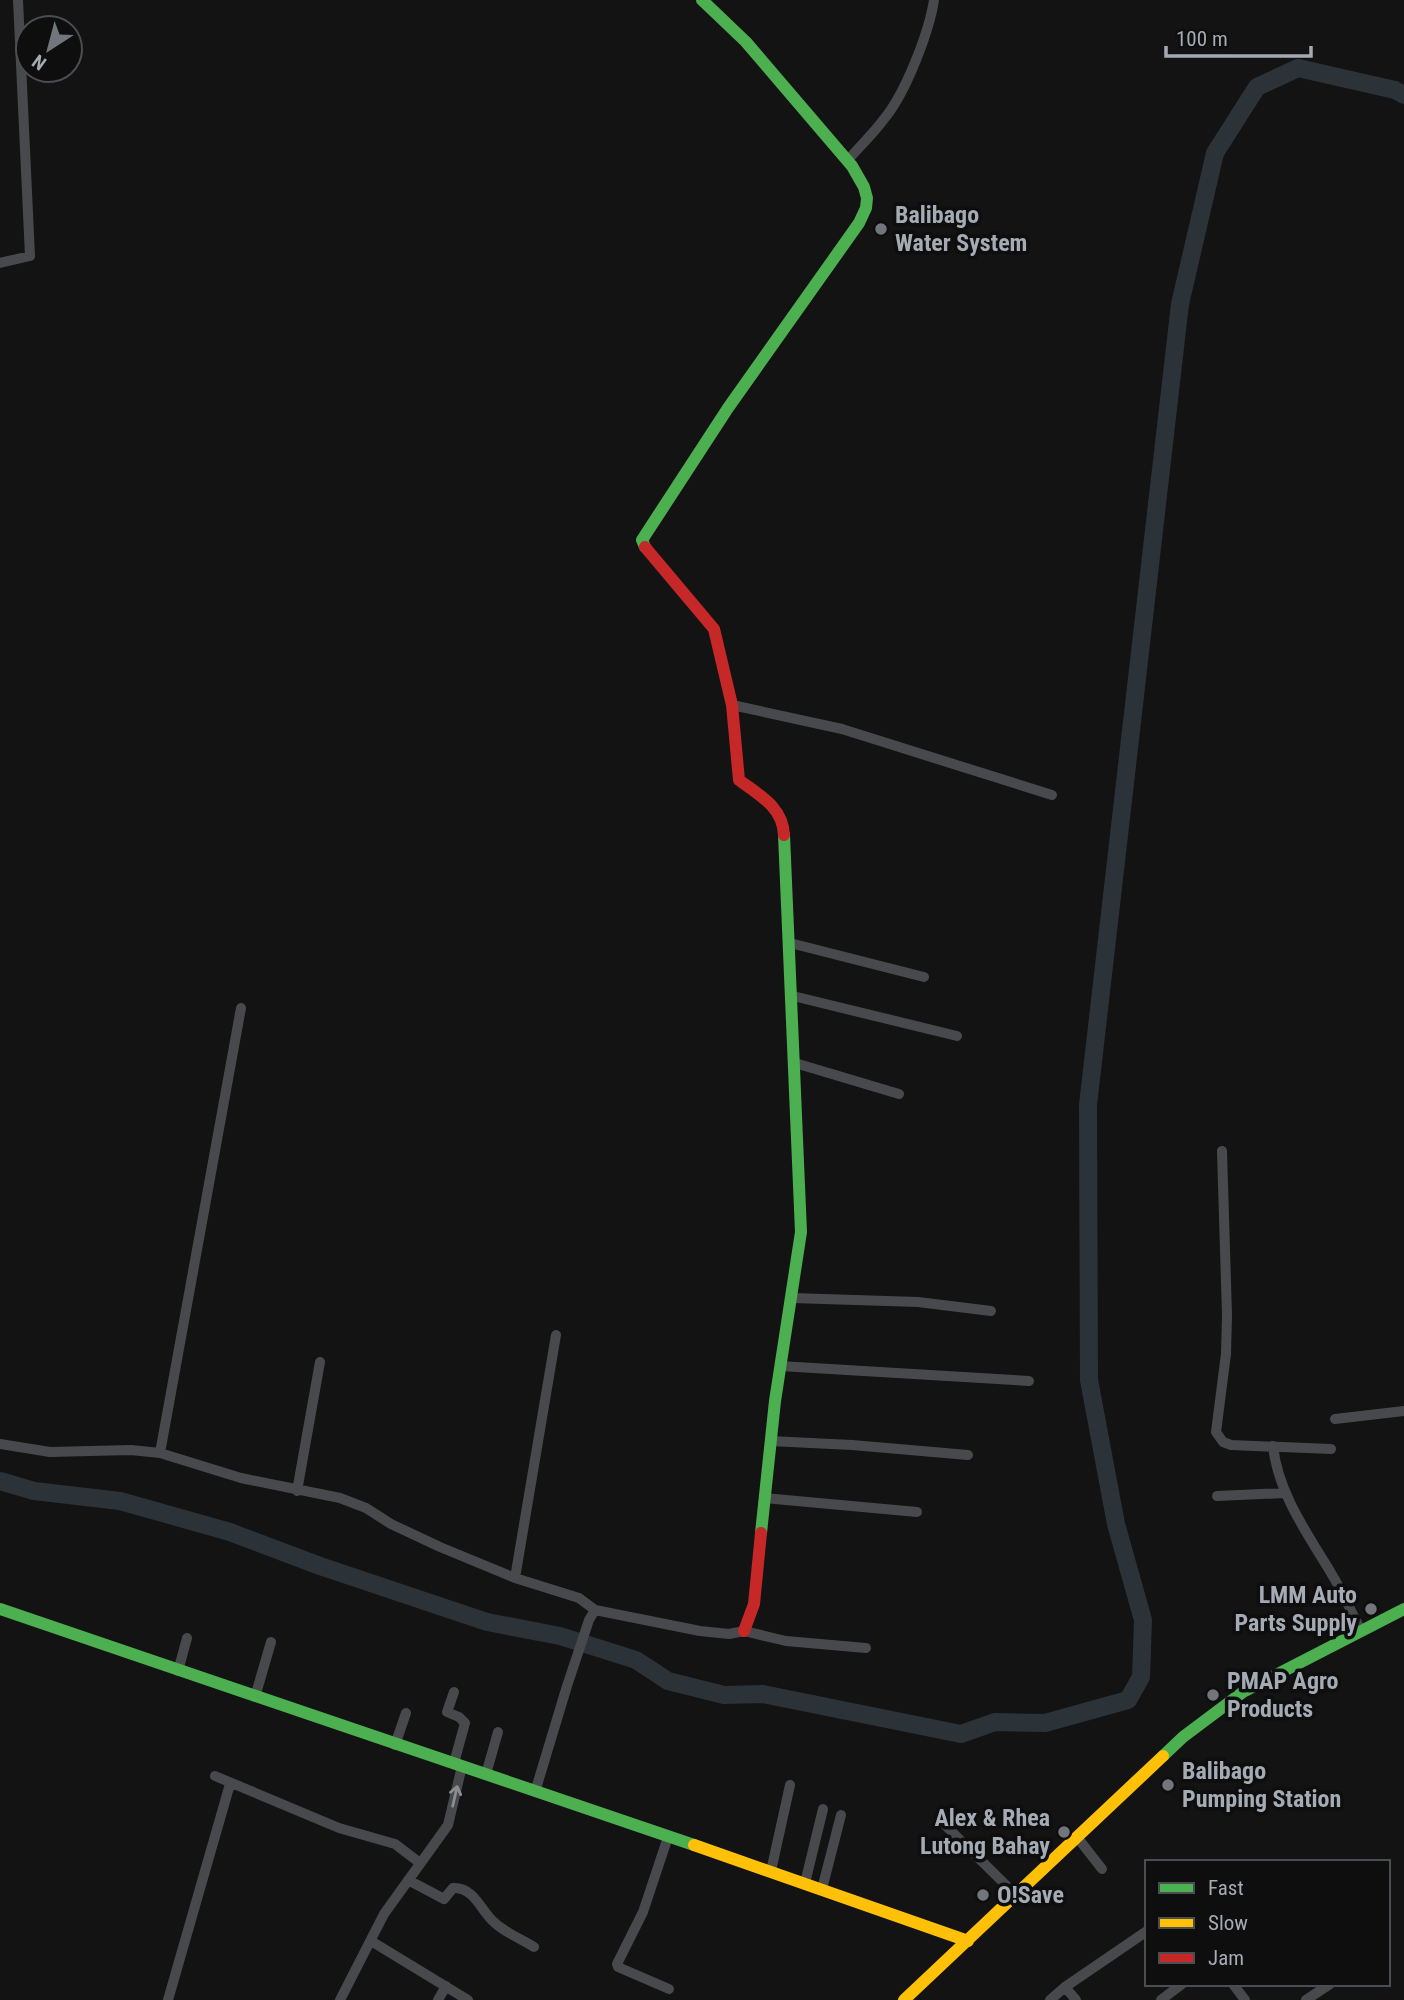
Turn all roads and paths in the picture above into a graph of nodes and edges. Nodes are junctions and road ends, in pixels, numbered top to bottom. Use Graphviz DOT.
graph roads {
  1 [pos="18,0"];
  2 [pos="702,0"];
  3 [pos="934,0"];
  4 [pos="848,160"];
  5 [pos="0,263"];
  6 [pos="732,705"];
  7 [pos="1052,795"];
  8 [pos="790,943"];
  9 [pos="924,977"];
  10 [pos="793,996"];
  11 [pos="240,1008"];
  12 [pos="957,1036"];
  13 [pos="795,1063"];
  14 [pos="899,1094"];
  15 [pos="1222,1151"];
  16 [pos="792,1298"];
  17 [pos="991,1311"];
  18 [pos="556,1335"];
  19 [pos="320,1362"];
  20 [pos="780,1366"];
  21 [pos="1029,1381"];
  22 [pos="1404,1410"];
  23 [pos="1335,1419"];
  24 [pos="770,1441"];
  25 [pos="0,1444"];
  26 [pos="1273,1446"];
  27 [pos="1331,1449"];
  28 [pos="160,1453"];
  29 [pos="968,1455"];
  30 [pos="297,1491"];
  31 [pos="1285,1493"];
  32 [pos="1217,1496"];
  33 [pos="764,1498"];
  34 [pos="917,1512"];
  35 [pos="514,1578"];
  36 [pos="0,1609"];
  37 [pos="1404,1609"];
  38 [pos="595,1610"];
  39 [pos="744,1631"];
  40 [pos="1361,1631"];
  41 [pos="187,1638"];
  42 [pos="271,1642"];
  43 [pos="866,1648"];
  44 [pos="178,1671"];
  45 [pos="454,1692"];
  46 [pos="255,1697"];
  47 [pos="406,1713"];
  48 [pos="498,1732"];
  49 [pos="395,1745"];
  50 [pos="458,1764"];
  51 [pos="486,1774"];
  52 [pos="215,1776"];
  53 [pos="230,1784"];
  54 [pos="790,1785"];
  55 [pos="535,1792"];
  56 [pos="823,1809"];
  57 [pos="841,1815"];
  58 [pos="946,1826"];
  59 [pos="668,1837"];
  60 [pos="1077,1837"];
  61 [pos="420,1863"];
  62 [pos="1102,1869"];
  63 [pos="771,1871"];
  64 [pos="408,1880"];
  65 [pos="805,1883"];
  66 [pos="822,1889"];
  67 [pos="1016,1895"];
  68 [pos="1145,1932"];
  69 [pos="371,1941"];
  70 [pos="968,1941"];
  71 [pos="534,1947"];
  72 [pos="446,1986"];
  73 [pos="1179,1986"];
  74 [pos="1328,1986"];
  75 [pos="1065,1987"];
  76 [pos="669,1989"];
  77 [pos="168,2000"];
  78 [pos="340,2000"];
  79 [pos="438,2000"];
  80 [pos="468,2000"];
  81 [pos="904,2000"];
  82 [pos="1050,2000"];
  83 [pos="1076,2000"];
  84 [pos="1161,2000"];
  85 [pos="1306,2000"];
  1 -- 5 [label="street"];
  2 -- 4 [label="main road"];
  3 -- 4 [label="street"];
  4 -- 6 [label="main road"];
  6 -- 7 [label="street"];
  6 -- 8 [label="main road"];
  8 -- 9 [label="street"];
  8 -- 10 [label="main road"];
  10 -- 12 [label="street"];
  10 -- 13 [label="main road"];
  11 -- 28 [label="street"];
  13 -- 14 [label="street"];
  13 -- 16 [label="main road"];
  15 -- 26 [label="street"];
  16 -- 17 [label="street"];
  16 -- 20 [label="main road"];
  18 -- 35 [label="street"];
  19 -- 30 [label="street"];
  20 -- 21 [label="street"];
  20 -- 24 [label="main road"];
  22 -- 23 [label="street"];
  24 -- 29 [label="street"];
  24 -- 33 [label="main road"];
  25 -- 28 [label="street"];
  26 -- 27 [label="street"];
  26 -- 31 [label="street"];
  28 -- 30 [label="street"];
  30 -- 35 [label="street"];
  31 -- 32 [label="street"];
  31 -- 40 [label="street"];
  33 -- 34 [label="street"];
  33 -- 39 [label="main road"];
  35 -- 38 [label="street"];
  36 -- 44 [label="main road"];
  37 -- 40 [label="main road"];
  38 -- 39 [label="street"];
  38 -- 55 [label="street"];
  39 -- 43 [label="street"];
  40 -- 60 [label="main road"];
  41 -- 44 [label="street"];
  42 -- 46 [label="street"];
  44 -- 46 [label="main road"];
  45 -- 50 [label="street"];
  46 -- 49 [label="main road"];
  47 -- 49 [label="street"];
  48 -- 51 [label="street"];
  49 -- 50 [label="main road"];
  50 -- 51 [label="main road"];
  61 -- 50 [label="street, one-way"];
  51 -- 55 [label="main road"];
  52 -- 53 [label="street"];
  53 -- 61 [label="street"];
  53 -- 77 [label="street"];
  54 -- 63 [label="street"];
  55 -- 59 [label="main road"];
  56 -- 65 [label="street"];
  57 -- 66 [label="street"];
  58 -- 67 [label="street"];
  59 -- 63 [label="main road"];
  59 -- 76 [label="street"];
  60 -- 62 [label="street"];
  60 -- 67 [label="main road"];
  61 -- 64 [label="street"];
  63 -- 65 [label="main road"];
  64 -- 69 [label="street"];
  64 -- 71 [label="street"];
  65 -- 66 [label="main road"];
  66 -- 70 [label="main road"];
  67 -- 70 [label="main road"];
  68 -- 75 [label="street"];
  69 -- 72 [label="street"];
  69 -- 78 [label="street"];
  70 -- 81 [label="main road"];
  72 -- 79 [label="street"];
  72 -- 80 [label="street"];
  73 -- 84 [label="street"];
  74 -- 85 [label="street"];
  75 -- 82 [label="street"];
  75 -- 83 [label="street"];
}
